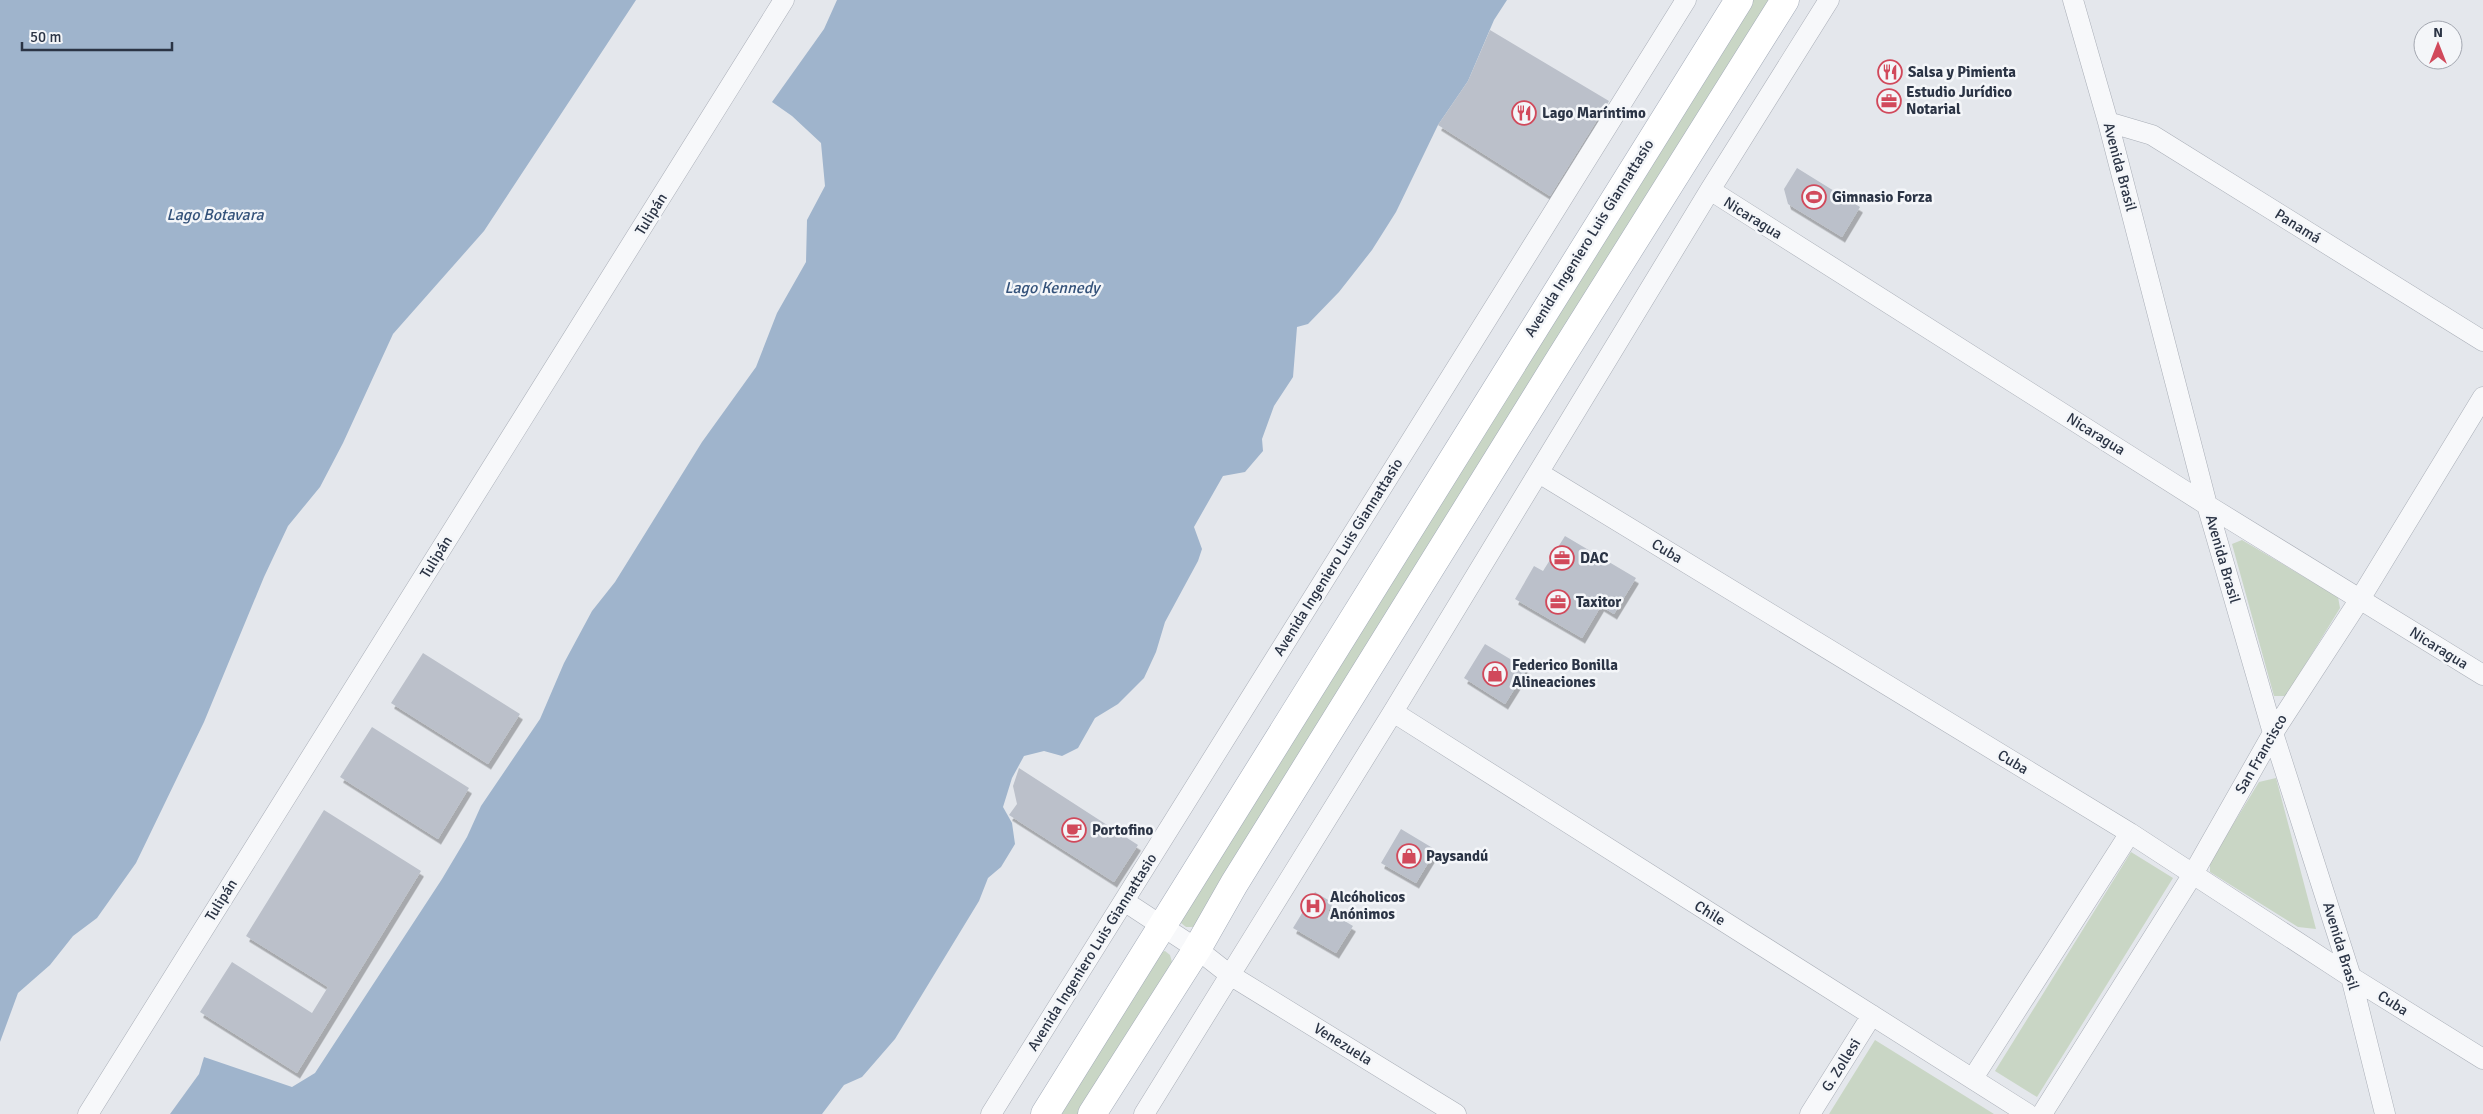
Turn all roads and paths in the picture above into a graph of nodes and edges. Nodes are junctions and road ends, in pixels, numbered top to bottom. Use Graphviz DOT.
graph roads {
  1 [pos="784,0"];
  2 [pos="1686,0"];
  3 [pos="1739,0"];
  4 [pos="1786,0"];
  5 [pos="1829,0"];
  6 [pos="2073,0"];
  7 [pos="2108,122"];
  8 [pos="1710,190"];
  9 [pos="2483,341"];
  10 [pos="2483,396"];
  11 [pos="1539,473"];
  12 [pos="2207,505"];
  13 [pos="2360,599"];
  14 [pos="2483,675"];
  15 [pos="1393,712"];
  16 [pos="2273,733"];
  17 [pos="2130,833"];
  18 [pos="2193,874"];
  19 [pos="1124,901"];
  20 [pos="1161,927"];
  21 [pos="1197,949"];
  22 [pos="1230,974"];
  23 [pos="2351,977"];
  24 [pos="1872,1015"];
  25 [pos="2483,1059"];
  26 [pos="1973,1078"];
  27 [pos="88,1114"];
  28 [pos="991,1114"];
  29 [pos="1044,1114"];
  30 [pos="1092,1114"];
  31 [pos="1144,1114"];
  32 [pos="1456,1114"];
  33 [pos="1810,1114"];
  34 [pos="2028,1114"];
  35 [pos="2042,1114"];
  36 [pos="2384,1114"];
  1 -- 27 [label="street, Tulipán"];
  2 -- 19 [label="street, Avenida Ingeniero Luis Giannattasio"];
  3 -- 20 [label="main road, Avenida Ingeniero Luis Giannattasio"];
  4 -- 21 [label="main road"];
  5 -- 8 [label="street"];
  6 -- 7 [label="street, Avenida Brasil"];
  7 -- 9 [label="street, Panamá"];
  7 -- 12 [label="street, Avenida Brasil"];
  8 -- 11 [label="street"];
  8 -- 12 [label="street, Nicaragua"];
  10 -- 13 [label="street, San Francisco"];
  11 -- 15 [label="street"];
  11 -- 17 [label="street, Cuba"];
  12 -- 13 [label="street, Nicaragua"];
  12 -- 16 [label="street, Avenida Brasil"];
  13 -- 14 [label="street, Nicaragua"];
  13 -- 16 [label="street, San Francisco"];
  15 -- 22 [label="street"];
  15 -- 24 [label="street, Chile"];
  16 -- 18 [label="street, San Francisco"];
  16 -- 23 [label="street, Avenida Brasil"];
  17 -- 18 [label="street, Cuba"];
  17 -- 26 [label="street"];
  18 -- 23 [label="street, Cuba"];
  18 -- 35 [label="street, San Francisco"];
  19 -- 20 [label="street, Venezuela"];
  19 -- 28 [label="street, Avenida Ingeniero Luis Giannattasio"];
  20 -- 21 [label="street, Venezuela"];
  20 -- 29 [label="main road, Avenida Ingeniero Luis Giannattasio"];
  21 -- 22 [label="street, Venezuela"];
  21 -- 30 [label="main road"];
  22 -- 31 [label="street"];
  22 -- 32 [label="street, Venezuela"];
  23 -- 25 [label="street, Cuba"];
  23 -- 36 [label="street, Avenida Brasil"];
  24 -- 26 [label="street, Chile"];
  24 -- 33 [label="street, G. Zollesi"];
  26 -- 34 [label="street, Chile"];
}
